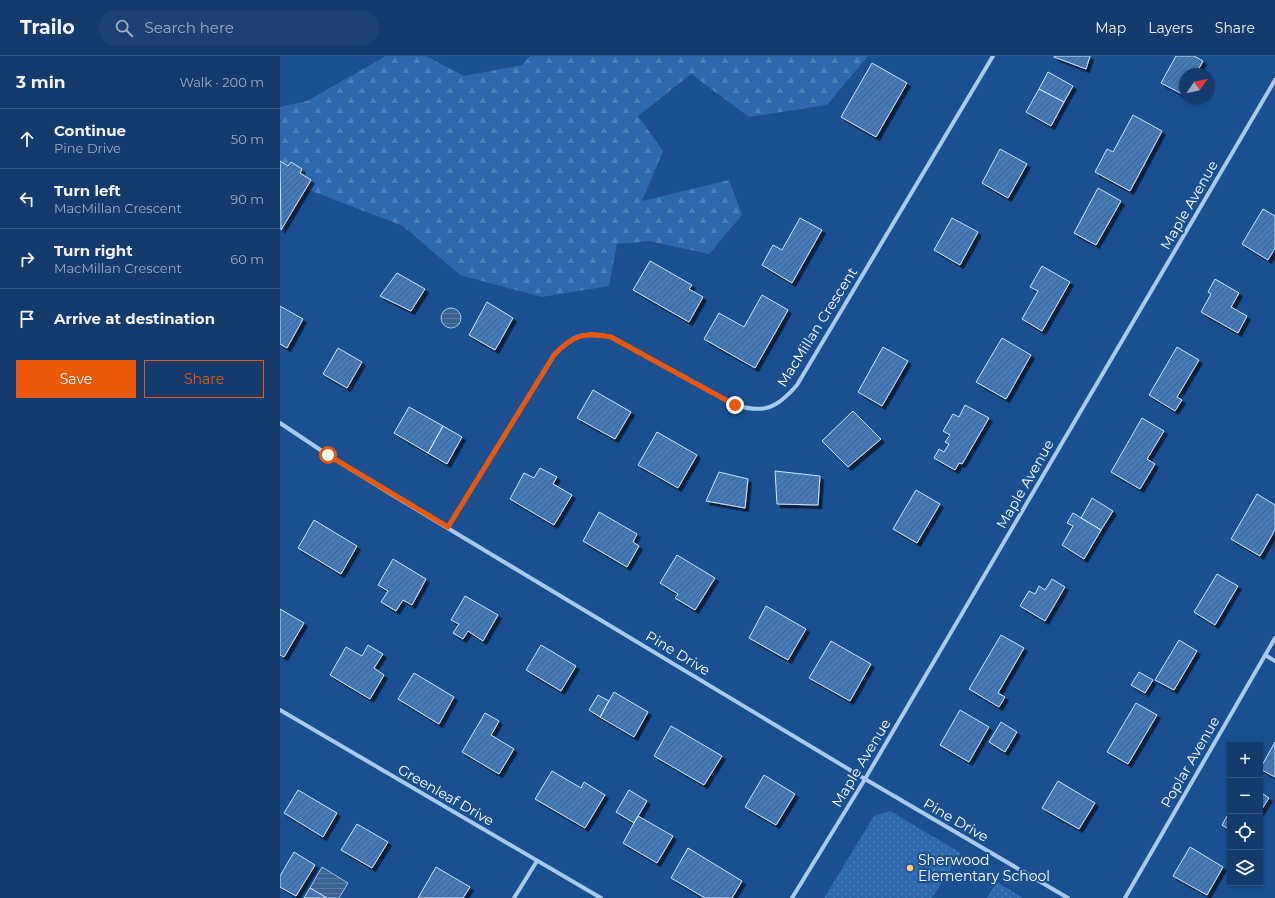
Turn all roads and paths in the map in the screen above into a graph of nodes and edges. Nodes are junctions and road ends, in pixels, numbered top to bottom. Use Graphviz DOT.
graph roads {
  1 [pos="993,56"];
  2 [pos="1275,80"];
  3 [pos="280,423"];
  4 [pos="448,527"];
  5 [pos="1275,638"];
  6 [pos="1265,655"];
  7 [pos="1275,661"];
  8 [pos="280,710"];
  9 [pos="865,779"];
  10 [pos="536,861"];
  11 [pos="514,898"];
  12 [pos="601,898"];
  13 [pos="792,898"];
  14 [pos="1068,898"];
  15 [pos="1125,898"];
  1 -- 4 [label="street, MacMillan Crescent"];
  2 -- 9 [label="street, Maple Avenue"];
  3 -- 4 [label="street, Pine Drive"];
  4 -- 9 [label="street, Pine Drive"];
  5 -- 6 [label="street, Poplar Avenue"];
  6 -- 7 [label="street"];
  6 -- 15 [label="street, Poplar Avenue"];
  8 -- 10 [label="street, Greenleaf Drive"];
  9 -- 13 [label="street, Maple Avenue"];
  9 -- 14 [label="street, Pine Drive"];
  10 -- 11 [label="street"];
  10 -- 12 [label="street, Greenleaf Drive"];
}
